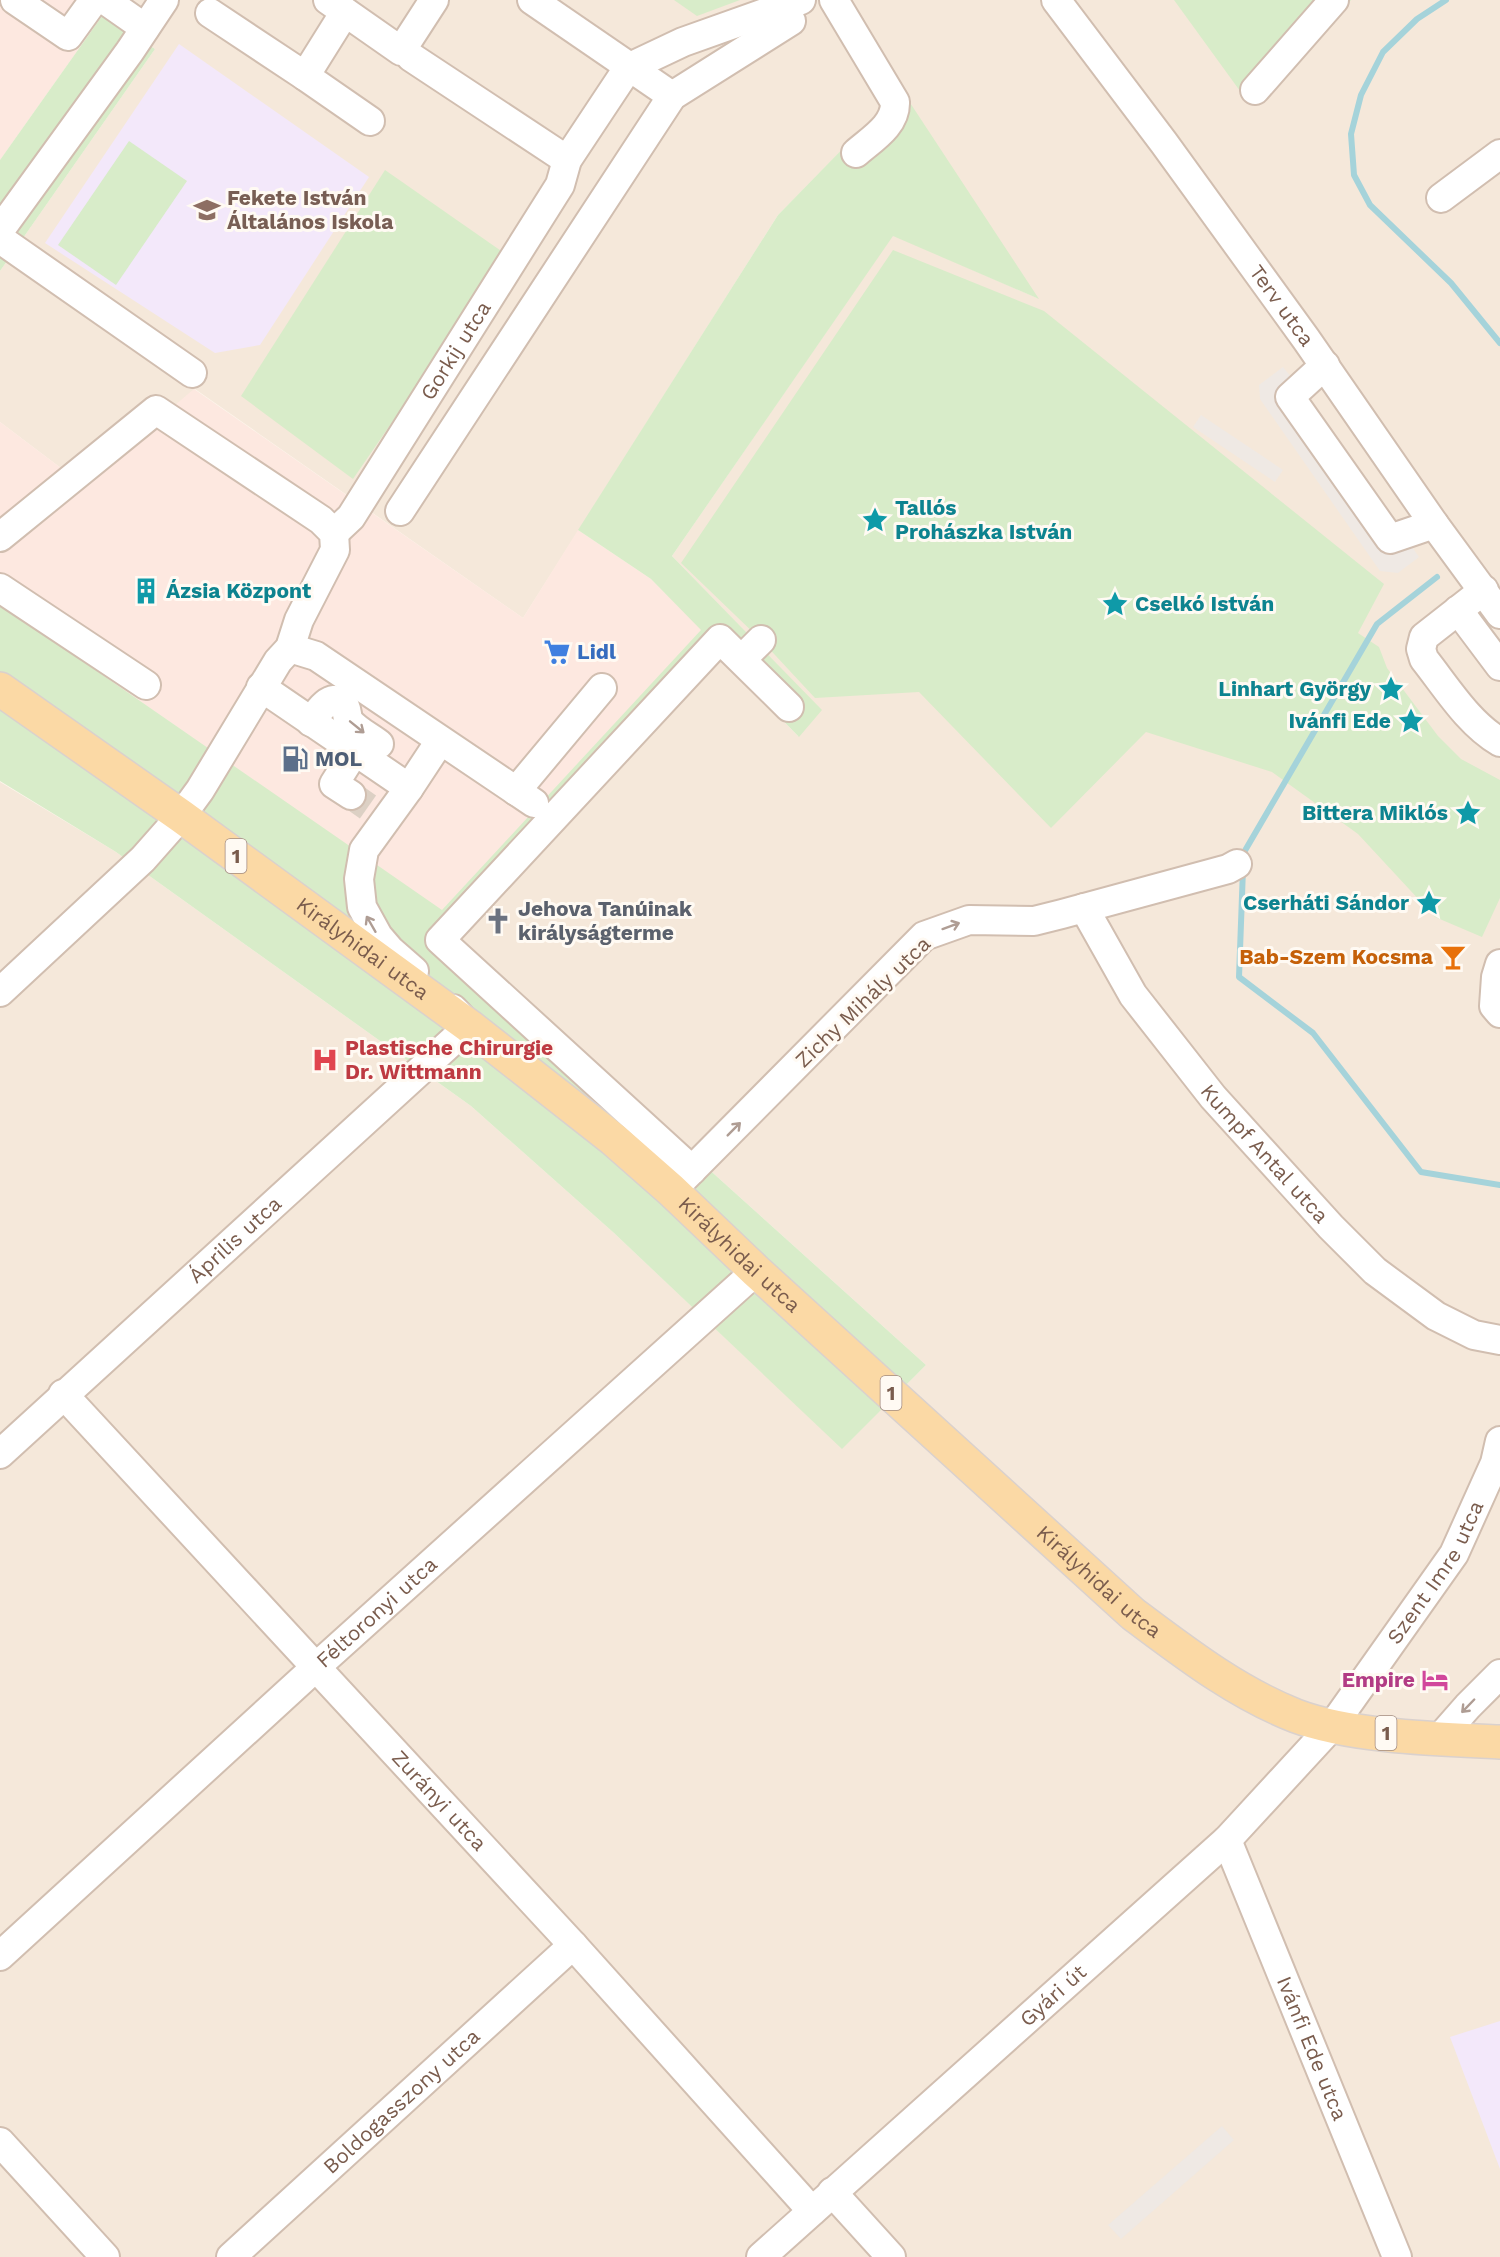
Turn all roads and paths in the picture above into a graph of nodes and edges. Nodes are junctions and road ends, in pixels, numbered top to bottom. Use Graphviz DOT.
graph roads {
  1 [pos="15,0"];
  2 [pos="94,0"];
  3 [pos="105,0"];
  4 [pos="164,0"];
  5 [pos="434,0"];
  6 [pos="532,0"];
  7 [pos="834,0"];
  8 [pos="1056,0"];
  9 [pos="1334,0"];
  10 [pos="336,6"];
  11 [pos="784,8"];
  12 [pos="210,13"];
  13 [pos="145,28"];
  14 [pos="411,57"];
  15 [pos="628,68"];
  16 [pos="305,76"];
  17 [pos="1255,90"];
  18 [pos="672,96"];
  19 [pos="370,121"];
  20 [pos="856,153"];
  21 [pos="1500,154"];
  22 [pos="567,160"];
  23 [pos="1441,198"];
  24 [pos="0,230"];
  25 [pos="0,239"];
  26 [pos="1325,365"];
  27 [pos="192,373"];
  28 [pos="400,511"];
  29 [pos="1434,525"];
  30 [pos="334,533"];
  31 [pos="0,537"];
  32 [pos="0,588"];
  33 [pos="1484,590"];
  34 [pos="1458,610"];
  35 [pos="1500,614"];
  36 [pos="290,648"];
  37 [pos="1500,666"];
  38 [pos="146,685"];
  39 [pos="261,687"];
  40 [pos="602,688"];
  41 [pos="0,689"];
  42 [pos="789,707"];
  43 [pos="440,741"];
  44 [pos="1500,742"];
  45 [pos="367,748"];
  46 [pos="411,774"];
  47 [pos="368,806"];
  48 [pos="181,816"];
  49 [pos="1237,864"];
  50 [pos="1084,908"];
  51 [pos="1500,964"];
  52 [pos="0,992"];
  53 [pos="1500,1013"];
  54 [pos="469,1026"];
  55 [pos="682,1180"];
  56 [pos="756,1271"];
  57 [pos="1500,1340"];
  58 [pos="63,1394"];
  59 [pos="1500,1441"];
  60 [pos="0,1454"];
  61 [pos="316,1667"];
  62 [pos="1500,1674"];
  63 [pos="1333,1725"];
  64 [pos="1439,1739"];
  65 [pos="1500,1742"];
  66 [pos="1227,1840"];
  67 [pos="573,1945"];
  68 [pos="0,1956"];
  69 [pos="0,2142"];
  70 [pos="821,2202"];
  71 [pos="105,2257"];
  72 [pos="231,2257"];
  73 [pos="761,2257"];
  74 [pos="891,2257"];
  75 [pos="1397,2257"];
  1 -- 2 [label="street"];
  3 -- 13 [label="street"];
  4 -- 13 [label="street"];
  5 -- 10 [label="street"];
  6 -- 15 [label="street"];
  7 -- 20 [label="street"];
  8 -- 26 [label="street, Terv utca"];
  9 -- 17 [label="street"];
  10 -- 16 [label="street"];
  11 -- 15 [label="street"];
  11 -- 18 [label="street"];
  12 -- 16 [label="street"];
  13 -- 24 [label="street"];
  14 -- 22 [label="street"];
  15 -- 18 [label="street"];
  15 -- 22 [label="street, Gorkij utca"];
  16 -- 19 [label="street"];
  18 -- 28 [label="street"];
  21 -- 23 [label="street"];
  22 -- 30 [label="street, Gorkij utca"];
  25 -- 27 [label="street"];
  26 -- 29 [label="street, Terv utca"];
  26 -- 29 [label="street"];
  29 -- 33 [label="street, Terv utca"];
  30 -- 31 [label="street"];
  30 -- 36 [label="street"];
  32 -- 38 [label="street"];
  33 -- 34 [label="street"];
  33 -- 35 [label="street, Terv utca"];
  34 -- 37 [label="street"];
  34 -- 44 [label="street"];
  36 -- 39 [label="street"];
  36 -- 43 [label="street"];
  39 -- 45 [label="street"];
  39 -- 48 [label="street"];
  40 -- 43 [label="street"];
  41 -- 48 [label="main road, Királyhidai utca / 1"];
  42 -- 55 [label="street, Királyhidai utca"];
  43 -- 46 [label="street"];
  45 -- 46 [label="street"];
  45 -- 47 [label="street"];
  46 -- 47 [label="street"];
  54 -- 47 [label="street, one-way"];
  48 -- 52 [label="street"];
  48 -- 54 [label="main road, Királyhidai utca / 1"];
  49 -- 50 [label="street, Zichy Mihály utca"];
  55 -- 50 [label="street, Zichy Mihály utca, one-way"];
  50 -- 57 [label="street, Kumpf Antal utca"];
  51 -- 53 [label="street"];
  54 -- 55 [label="main road, Királyhidai utca / 1"];
  54 -- 58 [label="street, Április utca"];
  55 -- 56 [label="main road, Királyhidai utca / 1"];
  56 -- 61 [label="street, Féltoronyi utca"];
  56 -- 63 [label="main road, Királyhidai utca / 1"];
  58 -- 60 [label="street, Április utca"];
  58 -- 61 [label="street, Zurányi utca"];
  59 -- 63 [label="street, Szent Imre utca"];
  61 -- 67 [label="street, Zurányi utca"];
  61 -- 68 [label="street, Féltoronyi utca"];
  62 -- 64 [label="street, one-way"];
  63 -- 64 [label="main road, Királyhidai utca / 1"];
  63 -- 66 [label="street, Gyári út"];
  64 -- 65 [label="main road, Királyhidai utca / 1"];
  66 -- 70 [label="street, Gyári út"];
  66 -- 75 [label="street, Ivánfi Ede utca"];
  67 -- 70 [label="street, Zurányi utca"];
  67 -- 72 [label="street, Boldogasszony utca"];
  69 -- 71 [label="street"];
  70 -- 73 [label="street, Gyári út"];
  70 -- 74 [label="street, Zurányi utca"];
}
